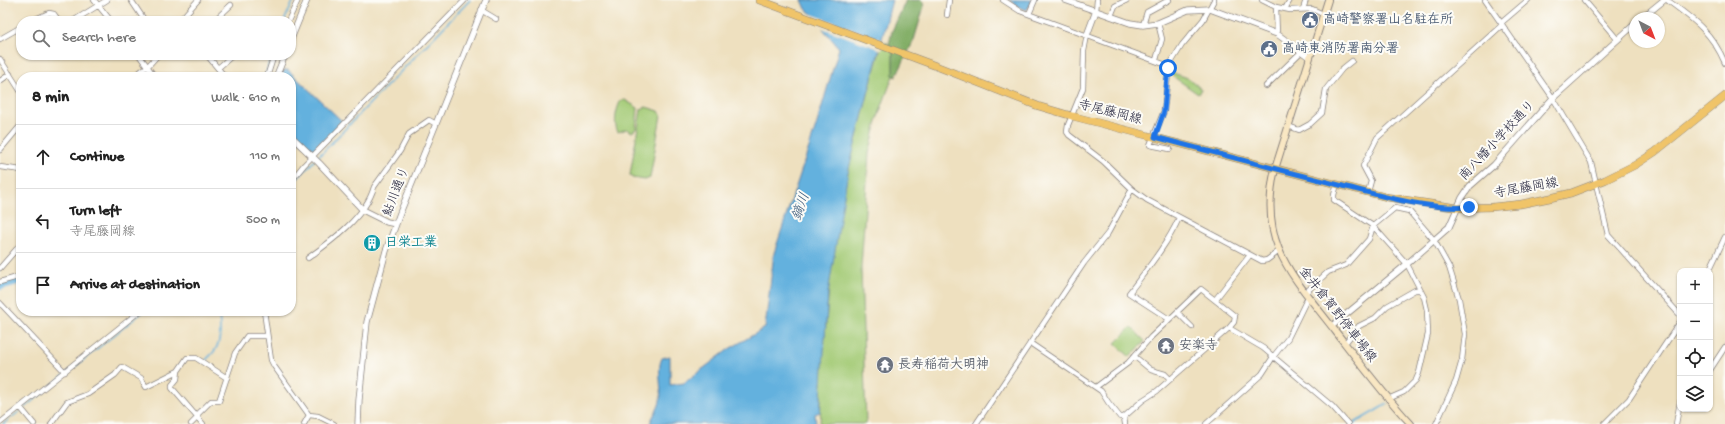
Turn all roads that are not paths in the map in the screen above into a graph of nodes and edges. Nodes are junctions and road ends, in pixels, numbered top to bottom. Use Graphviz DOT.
graph roads {
  1 [pos="94,0"];
  2 [pos="107,0"];
  3 [pos="131,0"];
  4 [pos="198,0"];
  5 [pos="298,0"];
  6 [pos="308,0"];
  7 [pos="465,0"];
  8 [pos="486,0"];
  9 [pos="759,0"];
  10 [pos="949,0"];
  11 [pos="1003,0"];
  12 [pos="1035,0"];
  13 [pos="1066,0"];
  14 [pos="1097,0"];
  15 [pos="1127,0"];
  16 [pos="1168,0"];
  17 [pos="1214,0"];
  18 [pos="1262,0"];
  19 [pos="1290,0"];
  20 [pos="1306,0"];
  21 [pos="1328,0"];
  22 [pos="1485,0"];
  23 [pos="1528,0"];
  24 [pos="1584,0"];
  25 [pos="1665,0"];
  26 [pos="99,5"];
  27 [pos="231,5"];
  28 [pos="1276,7"];
  29 [pos="1210,9"];
  30 [pos="1286,9"];
  31 [pos="1303,9"];
  32 [pos="481,10"];
  33 [pos="1096,11"];
  34 [pos="1650,12"];
  35 [pos="1030,14"];
  36 [pos="1324,14"];
  37 [pos="947,15"];
  38 [pos="42,16"];
  39 [pos="55,16"];
  40 [pos="81,16"];
  41 [pos="107,16"];
  42 [pos="142,16"];
  43 [pos="186,16"];
  44 [pos="219,16"];
  45 [pos="290,16"];
  46 [pos="1111,16"];
  47 [pos="496,20"];
  48 [pos="1158,23"];
  49 [pos="1502,24"];
  50 [pos="1143,25"];
  51 [pos="296,28"];
  52 [pos="1629,29"];
  53 [pos="16,30"];
  54 [pos="1277,34"];
  55 [pos="1087,35"];
  56 [pos="0,39"];
  57 [pos="1617,39"];
  58 [pos="1301,52"];
  59 [pos="1723,54"];
  60 [pos="1310,57"];
  61 [pos="0,59"];
  62 [pos="143,60"];
  63 [pos="153,60"];
  64 [pos="211,60"];
  65 [pos="227,60"];
  66 [pos="272,60"];
  67 [pos="283,60"];
  68 [pos="1156,60"];
  69 [pos="1352,62"];
  70 [pos="1725,63"];
  71 [pos="148,66"];
  72 [pos="1169,66"];
  73 [pos="218,68"];
  74 [pos="141,72"];
  75 [pos="152,72"];
  76 [pos="220,72"];
  77 [pos="269,72"];
  78 [pos="278,72"];
  79 [pos="10,74"];
  80 [pos="0,81"];
  81 [pos="16,84"];
  82 [pos="1266,86"];
  83 [pos="1725,96"];
  84 [pos="1553,98"];
  85 [pos="1072,116"];
  86 [pos="436,124"];
  87 [pos="1288,126"];
  88 [pos="16,131"];
  89 [pos="1155,137"];
  90 [pos="296,141"];
  91 [pos="1170,149"];
  92 [pos="0,150"];
  93 [pos="313,157"];
  94 [pos="0,167"];
  95 [pos="16,169"];
  96 [pos="1275,169"];
  97 [pos="296,176"];
  98 [pos="1596,183"];
  99 [pos="1336,184"];
  100 [pos="1132,189"];
  101 [pos="1368,192"];
  102 [pos="1458,208"];
  103 [pos="362,210"];
  104 [pos="1179,218"];
  105 [pos="396,224"];
  106 [pos="1373,226"];
  107 [pos="1725,237"];
  108 [pos="1434,240"];
  109 [pos="16,249"];
  110 [pos="1279,251"];
  111 [pos="1250,254"];
  112 [pos="308,258"];
  113 [pos="1407,264"];
  114 [pos="0,268"];
  115 [pos="1710,268"];
  116 [pos="16,277"];
  117 [pos="0,282"];
  118 [pos="1420,290"];
  119 [pos="1306,295"];
  120 [pos="1216,300"];
  121 [pos="0,302"];
  122 [pos="1177,312"];
  123 [pos="1677,312"];
  124 [pos="134,316"];
  125 [pos="265,316"];
  126 [pos="1169,319"];
  127 [pos="1332,326"];
  128 [pos="1192,327"];
  129 [pos="1677,327"];
  130 [pos="1230,328"];
  131 [pos="267,336"];
  132 [pos="1030,343"];
  133 [pos="1345,343"];
  134 [pos="1725,347"];
  135 [pos="1134,356"];
  136 [pos="1273,356"];
  137 [pos="1713,365"];
  138 [pos="178,371"];
  139 [pos="65,372"];
  140 [pos="226,378"];
  141 [pos="1170,379"];
  142 [pos="1096,387"];
  143 [pos="1388,399"];
  144 [pos="20,407"];
  145 [pos="1678,412"];
  146 [pos="308,415"];
  147 [pos="197,417"];
  148 [pos="1124,417"];
  149 [pos="0,423"];
  150 [pos="34,424"];
  151 [pos="51,424"];
  152 [pos="191,424"];
  153 [pos="203,424"];
  154 [pos="304,424"];
  155 [pos="334,424"];
  156 [pos="358,424"];
  157 [pos="976,424"];
  158 [pos="1125,424"];
  159 [pos="1206,424"];
  160 [pos="1348,424"];
  161 [pos="1411,424"];
  162 [pos="1436,424"];
  163 [pos="1604,424"];
  164 [pos="1676,424"];
  1 -- 26 [label="street"];
  2 -- 26 [label="street"];
  3 -- 42 [label="street"];
  4 -- 43 [label="street"];
  5 -- 45 [label="street"];
  6 -- 51 [label="street"];
  7 -- 93 [label="street"];
  8 -- 32 [label="street, 鮎川通り"];
  9 -- 85 [label="main road, 寺尾藤岡線"];
  10 -- 37 [label="street"];
  11 -- 35 [label="street"];
  12 -- 35 [label="street"];
  13 -- 33 [label="street"];
  14 -- 33 [label="street"];
  15 -- 46 [label="street"];
  16 -- 50 [label="street"];
  17 -- 29 [label="street"];
  18 -- 28 [label="street"];
  19 -- 30 [label="street"];
  20 -- 31 [label="street"];
  21 -- 36 [label="main road, 金井倉賀野停車場線"];
  22 -- 49 [label="street"];
  23 -- 49 [label="street"];
  24 -- 57 [label="street"];
  25 -- 34 [label="street"];
  25 -- 59 [label="street"];
  26 -- 40 [label="street"];
  26 -- 41 [label="street"];
  27 -- 44 [label="street"];
  28 -- 30 [label="street"];
  28 -- 54 [label="street"];
  29 -- 48 [label="street"];
  29 -- 54 [label="street"];
  29 -- 72 [label="street"];
  30 -- 31 [label="street"];
  31 -- 36 [label="street"];
  32 -- 47 [label="street"];
  32 -- 86 [label="street, 鮎川通り"];
  33 -- 46 [label="street"];
  33 -- 55 [label="street"];
  35 -- 55 [label="street"];
  36 -- 60 [label="main road, 金井倉賀野停車場線"];
  38 -- 39 [label="street"];
  46 -- 50 [label="street"];
  48 -- 50 [label="street"];
  48 -- 68 [label="street"];
  49 -- 84 [label="street"];
  49 -- 101 [label="street"];
  52 -- 57 [label="street, 南八幡小学校通り"];
  53 -- 56 [label="street"];
  54 -- 58 [label="street"];
  55 -- 68 [label="street"];
  55 -- 85 [label="street"];
  57 -- 84 [label="street, 南八幡小学校通り"];
  58 -- 60 [label="street"];
  58 -- 82 [label="street"];
  59 -- 70 [label="street"];
  60 -- 87 [label="main road, 金井倉賀野停車場線"];
  61 -- 79 [label="street"];
  62 -- 71 [label="street"];
  63 -- 71 [label="street"];
  64 -- 73 [label="street"];
  65 -- 73 [label="street"];
  66 -- 77 [label="street"];
  67 -- 78 [label="street"];
  68 -- 72 [label="street"];
  69 -- 87 [label="street"];
  71 -- 74 [label="street"];
  71 -- 75 [label="street"];
  72 -- 89 [label="street"];
  73 -- 76 [label="street"];
  79 -- 80 [label="street"];
  79 -- 81 [label="street"];
  83 -- 98 [label="main road, 寺尾藤岡線"];
  84 -- 98 [label="street"];
  84 -- 102 [label="street, 南八幡小学校通り"];
  85 -- 89 [label="main road, 寺尾藤岡線"];
  85 -- 100 [label="street"];
  86 -- 103 [label="street"];
  86 -- 105 [label="street, 鮎川通り"];
  87 -- 96 [label="main road, 金井倉賀野停車場線"];
  88 -- 92 [label="street"];
  89 -- 91 [label="street"];
  89 -- 96 [label="main road, 寺尾藤岡線"];
  90 -- 93 [label="street"];
  93 -- 97 [label="street"];
  93 -- 103 [label="street"];
  94 -- 95 [label="street"];
  96 -- 99 [label="main road, 寺尾藤岡線"];
  96 -- 110 [label="main road, 金井倉賀野停車場線"];
  98 -- 102 [label="main road, 寺尾藤岡線"];
  98 -- 123 [label="street"];
  99 -- 101 [label="main road, 寺尾藤岡線"];
  99 -- 106 [label="street"];
  100 -- 104 [label="street"];
  100 -- 132 [label="street"];
  101 -- 102 [label="main road, 寺尾藤岡線"];
  102 -- 108 [label="street, 南八幡小学校通り"];
  103 -- 105 [label="street"];
  103 -- 112 [label="street"];
  104 -- 111 [label="street"];
  104 -- 126 [label="street"];
  105 -- 156 [label="street, 鮎川通り"];
  106 -- 108 [label="street"];
  106 -- 113 [label="street"];
  106 -- 119 [label="street"];
  107 -- 115 [label="street"];
  108 -- 113 [label="street, 南八幡小学校通り"];
  108 -- 162 [label="street"];
  109 -- 114 [label="street"];
  110 -- 111 [label="street"];
  110 -- 119 [label="main road, 金井倉賀野停車場線"];
  111 -- 120 [label="street"];
  113 -- 118 [label="street"];
  113 -- 127 [label="street, 南八幡小学校通り"];
  116 -- 117 [label="street"];
  118 -- 133 [label="street"];
  118 -- 143 [label="street"];
  119 -- 127 [label="main road, 金井倉賀野停車場線"];
  119 -- 136 [label="street"];
  120 -- 122 [label="street"];
  120 -- 130 [label="street"];
  121 -- 139 [label="street"];
  122 -- 126 [label="street"];
  122 -- 128 [label="street"];
  124 -- 139 [label="street"];
  125 -- 131 [label="street"];
  126 -- 135 [label="street"];
  127 -- 133 [label="main road, 金井倉賀野停車場線"];
  129 -- 163 [label="street"];
  130 -- 136 [label="street"];
  130 -- 141 [label="street"];
  131 -- 140 [label="street"];
  131 -- 146 [label="street"];
  132 -- 142 [label="street"];
  132 -- 157 [label="street"];
  133 -- 143 [label="main road, 金井倉賀野停車場線"];
  134 -- 137 [label="street"];
  135 -- 141 [label="street"];
  135 -- 142 [label="street"];
  136 -- 159 [label="street"];
  136 -- 160 [label="street"];
  138 -- 140 [label="street"];
  138 -- 147 [label="street"];
  138 -- 151 [label="street"];
  139 -- 144 [label="street"];
  140 -- 147 [label="street"];
  141 -- 148 [label="street"];
  142 -- 148 [label="street"];
  143 -- 161 [label="main road, 金井倉賀野停車場線"];
  144 -- 149 [label="street"];
  144 -- 150 [label="street"];
  145 -- 164 [label="street"];
  146 -- 154 [label="street"];
  146 -- 155 [label="street"];
  147 -- 152 [label="street"];
  147 -- 153 [label="street"];
  148 -- 158 [label="street"];
}
